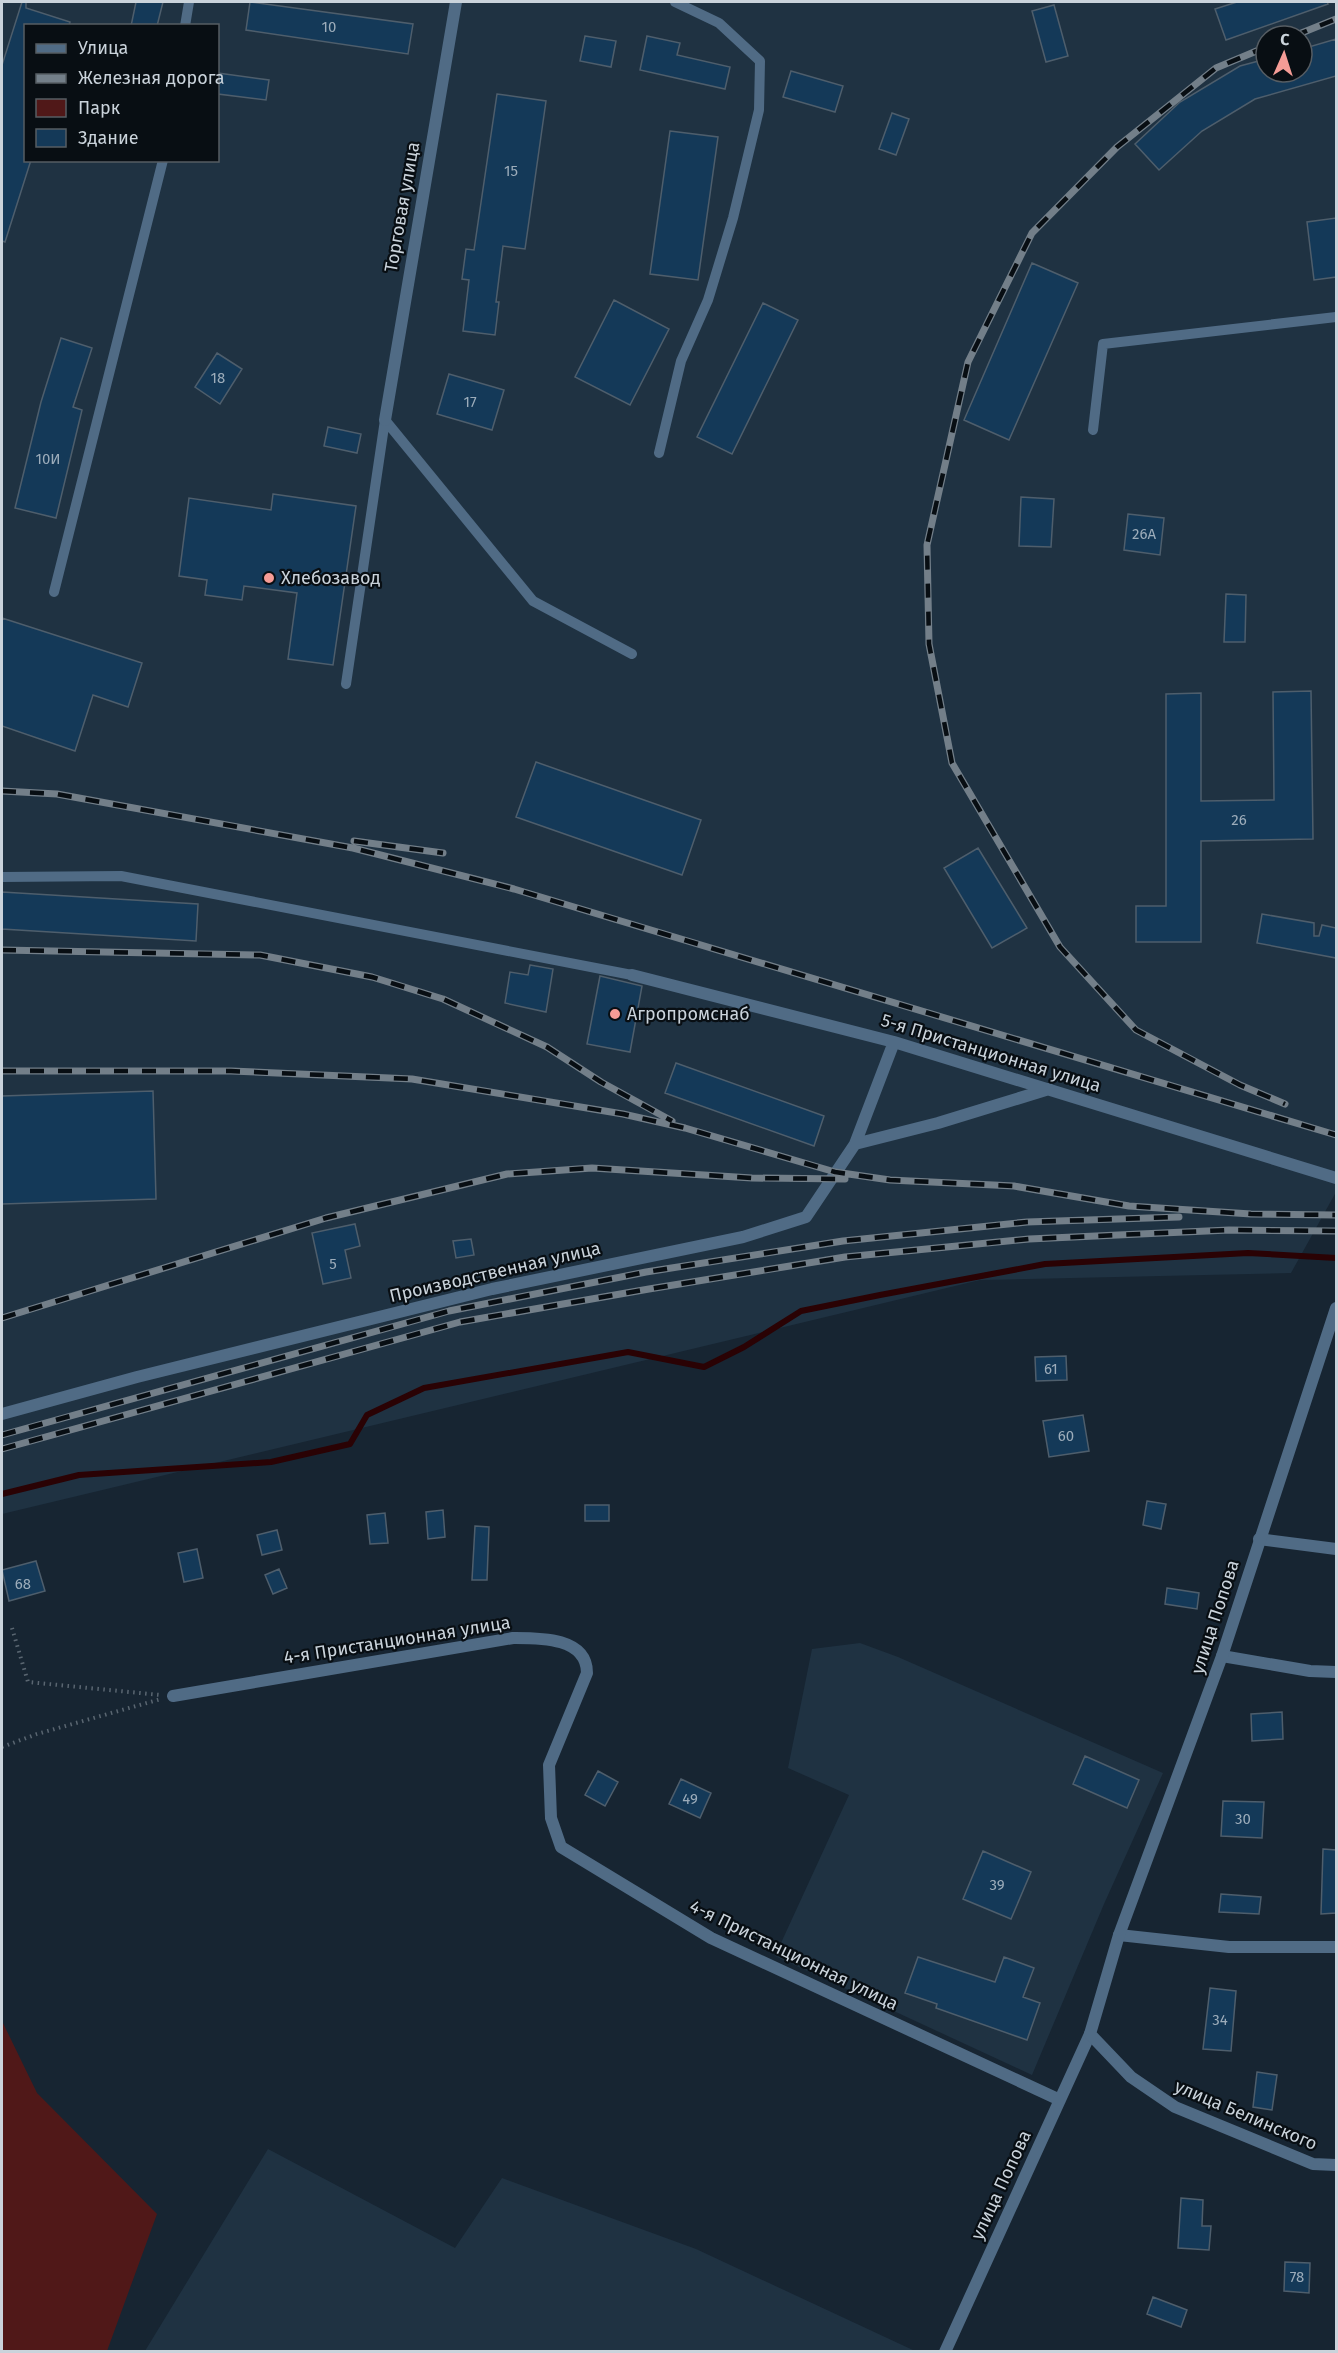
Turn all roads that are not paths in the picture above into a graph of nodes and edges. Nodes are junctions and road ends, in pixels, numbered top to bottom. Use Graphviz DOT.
graph roads {
  1 [pos="189,2"];
  2 [pos="456,2"];
  3 [pos="675,2"];
  4 [pos="185,24"];
  5 [pos="162,162"];
  6 [pos="1336,316"];
  7 [pos="385,420"];
  8 [pos="1093,430"];
  9 [pos="660,453"];
  10 [pos="54,592"];
  11 [pos="632,654"];
  12 [pos="346,684"];
  13 [pos="2,877"];
  14 [pos="632,975"];
  15 [pos="894,1042"];
  16 [pos="1050,1089"];
  17 [pos="855,1144"];
  18 [pos="1336,1178"];
  19 [pos="1336,1308"];
  20 [pos="2,1414"];
  21 [pos="1259,1539"];
  22 [pos="1336,1549"];
  23 [pos="1222,1656"];
  24 [pos="1336,1672"];
  25 [pos="173,1696"];
  26 [pos="1119,1935"];
  27 [pos="1336,1947"];
  28 [pos="1090,2034"];
  29 [pos="1060,2100"];
  30 [pos="1336,2165"];
  31 [pos="945,2352"];
  1 -- 4 [label="lane"];
  2 -- 7 [label="street, Торговая улица"];
  3 -- 9 [label="lane"];
  5 -- 10 [label="lane"];
  6 -- 8 [label="lane"];
  7 -- 11 [label="lane"];
  7 -- 12 [label="lane"];
  13 -- 14 [label="lane"];
  14 -- 15 [label="street, 5-я Пристанционная улица"];
  15 -- 16 [label="street, 5-я Пристанционная улица"];
  15 -- 17 [label="street, Производственная улица"];
  16 -- 17 [label="street"];
  16 -- 18 [label="street, 5-я Пристанционная улица"];
  17 -- 20 [label="street, Производственная улица"];
  19 -- 21 [label="street, улица Попова"];
  21 -- 22 [label="street"];
  21 -- 23 [label="street, улица Попова"];
  23 -- 24 [label="street"];
  23 -- 26 [label="street, улица Попова"];
  25 -- 29 [label="street, 4-я Пристанционная улица"];
  26 -- 27 [label="street"];
  26 -- 28 [label="street"];
  28 -- 29 [label="street, улица Попова"];
  28 -- 30 [label="street, улица Белинского"];
  29 -- 31 [label="street, улица Попова"];
}
